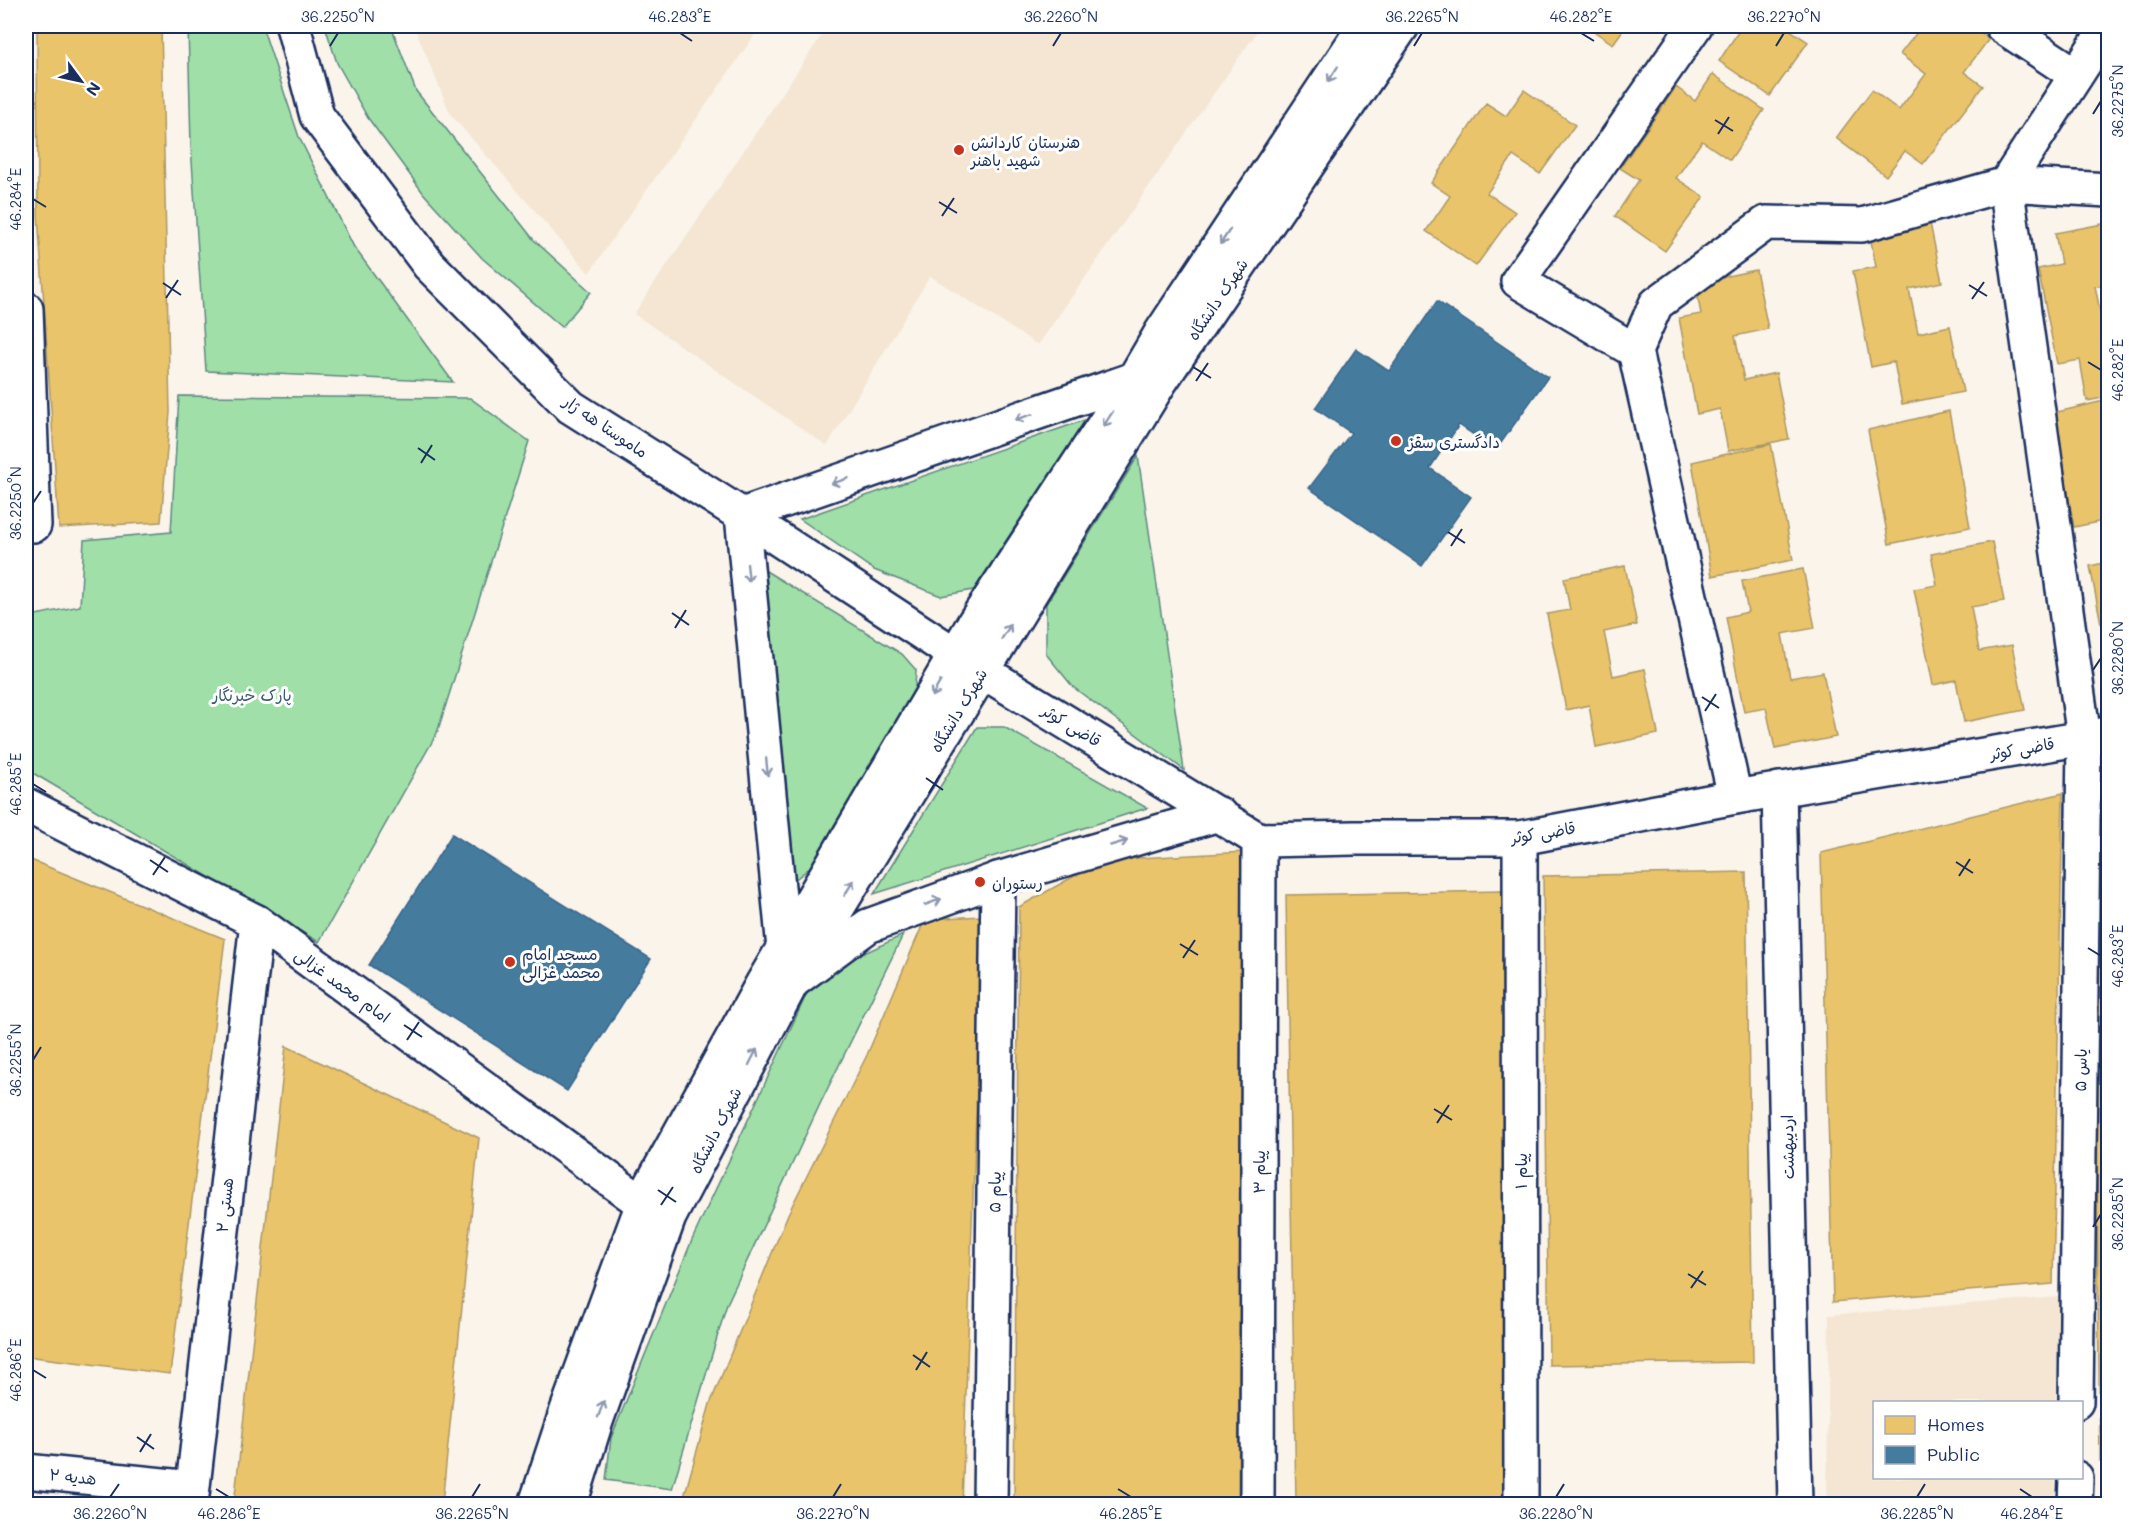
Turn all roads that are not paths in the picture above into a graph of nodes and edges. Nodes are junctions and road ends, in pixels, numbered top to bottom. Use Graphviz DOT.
graph roads {
  1 [pos="293,26"];
  2 [pos="1365,26"];
  3 [pos="1402,26"];
  4 [pos="1695,26"];
  5 [pos="2002,26"];
  6 [pos="2108,26"];
  7 [pos="2076,75"];
  8 [pos="2006,184"];
  9 [pos="2109,190"];
  10 [pos="26,309"];
  11 [pos="1635,351"];
  12 [pos="1147,381"];
  13 [pos="742,515"];
  14 [pos="34,525"];
  15 [pos="969,663"];
  16 [pos="2096,736"];
  17 [pos="1779,789"];
  18 [pos="1735,796"];
  19 [pos="26,805"];
  20 [pos="1219,814"];
  21 [pos="1520,838"];
  22 [pos="1259,840"];
  23 [pos="998,879"];
  24 [pos="257,922"];
  25 [pos="784,949"];
  26 [pos="792,982"];
  27 [pos="655,1213"];
  28 [pos="2076,1401"];
  29 [pos="586,1458"];
  30 [pos="26,1471"];
  31 [pos="2076,1479"];
  32 [pos="191,1496"];
  33 [pos="536,1504"];
  34 [pos="570,1504"];
  35 [pos="589,1504"];
  36 [pos="990,1504"];
  37 [pos="1257,1504"];
  38 [pos="1521,1504"];
  39 [pos="1795,1504"];
  40 [pos="2075,1504"];
  1 -- 13 [label="street, ماموستا هه ژار"];
  2 -- 12 [label="street, one-way"];
  3 -- 12 [label="street, شهرک دانشگاه"];
  4 -- 11 [label="street"];
  5 -- 7 [label="street"];
  6 -- 7 [label="street"];
  7 -- 8 [label="street"];
  8 -- 9 [label="street"];
  8 -- 11 [label="street"];
  8 -- 16 [label="street, یاس ۵"];
  10 -- 14 [label="street"];
  11 -- 18 [label="street"];
  12 -- 13 [label="street, one-way"];
  12 -- 15 [label="street, شهرک دانشگاه"];
  13 -- 15 [label="street, ماموستا هه ژار"];
  13 -- 25 [label="street, one-way"];
  15 -- 20 [label="street, قاضی کوثر"];
  15 -- 25 [label="street, one-way"];
  26 -- 15 [label="street, شهرک دانشگاه, one-way"];
  16 -- 17 [label="street, قاضی کوثر"];
  16 -- 28 [label="street, یاس ۵"];
  17 -- 18 [label="street, قاضی کوثر"];
  17 -- 39 [label="street, اردیبهشت"];
  18 -- 21 [label="street, قاضی کوثر"];
  19 -- 24 [label="street, امام محمد غزالی"];
  20 -- 22 [label="street, قاضی کوثر"];
  23 -- 20 [label="street, one-way"];
  21 -- 22 [label="street, قاضی کوثر"];
  21 -- 38 [label="street, پیام ۱"];
  22 -- 37 [label="street, پیام ۳"];
  26 -- 23 [label="street, one-way"];
  23 -- 36 [label="street, پیام ۵"];
  24 -- 27 [label="street, امام محمد غزالی"];
  24 -- 32 [label="street, هستی ۲"];
  25 -- 26 [label="street"];
  25 -- 27 [label="street"];
  27 -- 26 [label="street, شهرک دانشگاه, one-way"];
  29 -- 27 [label="street, شهرک دانشگاه, one-way"];
  27 -- 33 [label="street"];
  29 -- 34 [label="street, شهرک دانشگاه"];
  29 -- 35 [label="street"];
  30 -- 32 [label="street, هدیه ۲"];
  31 -- 40 [label="street"];
}
